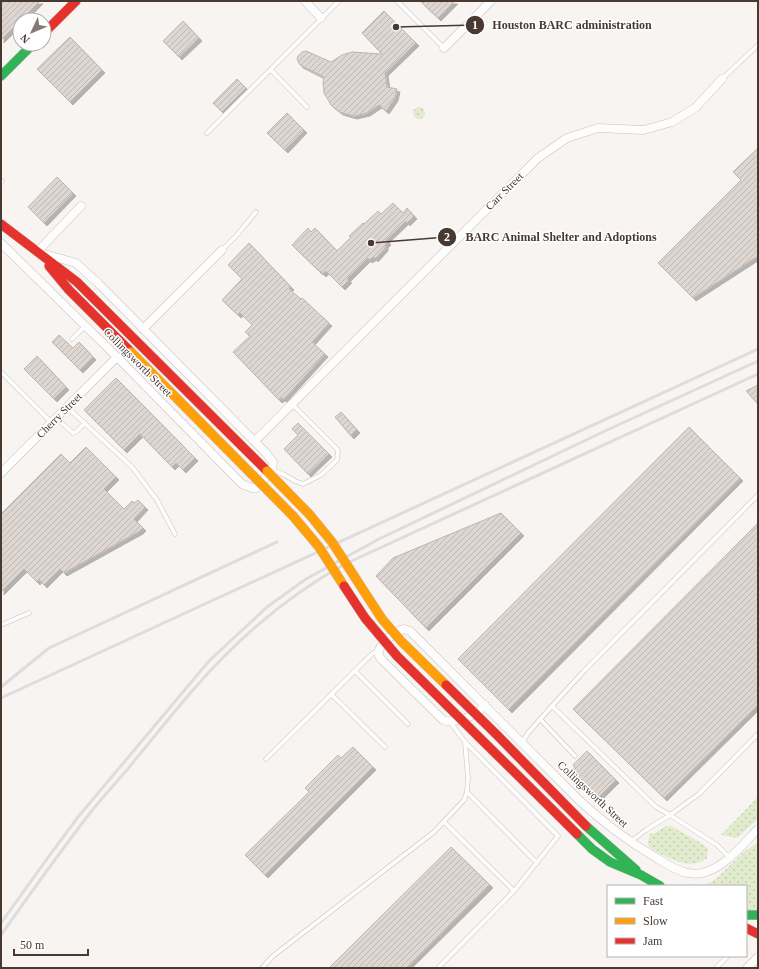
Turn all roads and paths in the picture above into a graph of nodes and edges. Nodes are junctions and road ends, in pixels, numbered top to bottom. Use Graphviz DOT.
graph roads {
  1 [pos="76,1"];
  2 [pos="305,1"];
  3 [pos="339,1"];
  4 [pos="397,1"];
  5 [pos="491,1"];
  6 [pos="321,18"];
  7 [pos="52,25"];
  8 [pos="758,45"];
  9 [pos="444,48"];
  10 [pos="25,52"];
  11 [pos="271,70"];
  12 [pos="1,76"];
  13 [pos="722,79"];
  14 [pos="307,107"];
  15 [pos="207,133"];
  16 [pos="81,206"];
  17 [pos="256,212"];
  18 [pos="1,224"];
  19 [pos="1,243"];
  20 [pos="222,250"];
  21 [pos="37,252"];
  22 [pos="85,326"];
  23 [pos="143,329"];
  24 [pos="72,339"];
  25 [pos="117,357"];
  26 [pos="1,372"];
  27 [pos="292,404"];
  28 [pos="67,407"];
  29 [pos="54,420"];
  30 [pos="85,423"];
  31 [pos="255,441"];
  32 [pos="272,470"];
  33 [pos="1,473"];
  34 [pos="758,495"];
  35 [pos="175,534"];
  36 [pos="29,613"];
  37 [pos="1,625"];
  38 [pos="379,650"];
  39 [pos="355,671"];
  40 [pos="331,694"];
  41 [pos="484,705"];
  42 [pos="552,706"];
  43 [pos="540,719"];
  44 [pos="450,722"];
  45 [pos="408,724"];
  46 [pos="758,734"];
  47 [pos="465,742"];
  48 [pos="522,743"];
  49 [pos="385,746"];
  50 [pos="575,756"];
  51 [pos="266,759"];
  52 [pos="468,792"];
  53 [pos="670,815"];
  54 [pos="444,822"];
  55 [pos="758,829"];
  56 [pos="630,842"];
  57 [pos="729,857"];
  58 [pos="537,863"];
  59 [pos="641,875"];
  60 [pos="658,885"];
  61 [pos="514,891"];
  62 [pos="747,915"];
  63 [pos="758,915"];
  64 [pos="727,957"];
  65 [pos="758,957"];
  66 [pos="262,968"];
  67 [pos="438,968"];
  68 [pos="716,968"];
  69 [pos="747,968"];
  1 -- 7 [label="main road"];
  2 -- 6 [label="street"];
  3 -- 6 [label="lane"];
  4 -- 9 [label="lane"];
  5 -- 9 [label="street"];
  6 -- 11 [label="lane"];
  8 -- 13 [label="lane"];
  10 -- 12 [label="main road"];
  11 -- 14 [label="lane"];
  11 -- 15 [label="lane"];
  13 -- 27 [label="street, Carr Street"];
  16 -- 21 [label="street"];
  17 -- 20 [label="lane"];
  18 -- 21 [label="main road, Collingsworth Street"];
  19 -- 22 [label="street, Collingsworth Street"];
  20 -- 23 [label="street"];
  21 -- 23 [label="street, Collingsworth Street"];
  21 -- 59 [label="main road, Collingsworth Street, bridge"];
  21 -- 59 [label="main road, Collingsworth Street, bridge"];
  22 -- 24 [label="lane"];
  22 -- 25 [label="street, Collingsworth Street"];
  23 -- 31 [label="street, Collingsworth Street"];
  25 -- 28 [label="street, Cherry Street"];
  25 -- 32 [label="street, Collingsworth Street"];
  26 -- 29 [label="lane"];
  27 -- 31 [label="street, Carr Street"];
  27 -- 32 [label="lane"];
  28 -- 29 [label="street, Cherry Street"];
  28 -- 30 [label="lane"];
  29 -- 30 [label="lane"];
  29 -- 33 [label="street, Cherry Street"];
  30 -- 35 [label="lane"];
  31 -- 32 [label="street, Collingsworth Street"];
  34 -- 42 [label="lane"];
  36 -- 37 [label="lane"];
  38 -- 39 [label="lane"];
  38 -- 41 [label="street, Collingsworth Street"];
  38 -- 44 [label="street"];
  39 -- 40 [label="lane"];
  39 -- 45 [label="lane"];
  40 -- 49 [label="lane"];
  40 -- 51 [label="lane"];
  41 -- 44 [label="street"];
  41 -- 48 [label="street, Collingsworth Street"];
  42 -- 43 [label="lane"];
  42 -- 53 [label="lane"];
  43 -- 48 [label="lane"];
  43 -- 50 [label="lane"];
  44 -- 47 [label="lane"];
  46 -- 53 [label="lane"];
  47 -- 52 [label="lane"];
  47 -- 58 [label="lane"];
  48 -- 56 [label="street, Collingsworth Street"];
  52 -- 54 [label="lane"];
  52 -- 58 [label="lane"];
  53 -- 56 [label="lane"];
  53 -- 57 [label="lane"];
  54 -- 61 [label="lane"];
  54 -- 66 [label="lane"];
  55 -- 57 [label="street, Collingsworth Street"];
  56 -- 57 [label="street, Collingsworth Street"];
  58 -- 61 [label="lane"];
  59 -- 60 [label="main road, Collingsworth Street"];
  61 -- 67 [label="lane"];
  62 -- 63 [label="main road"];
  64 -- 68 [label="lane"];
  65 -- 69 [label="street"];
}
